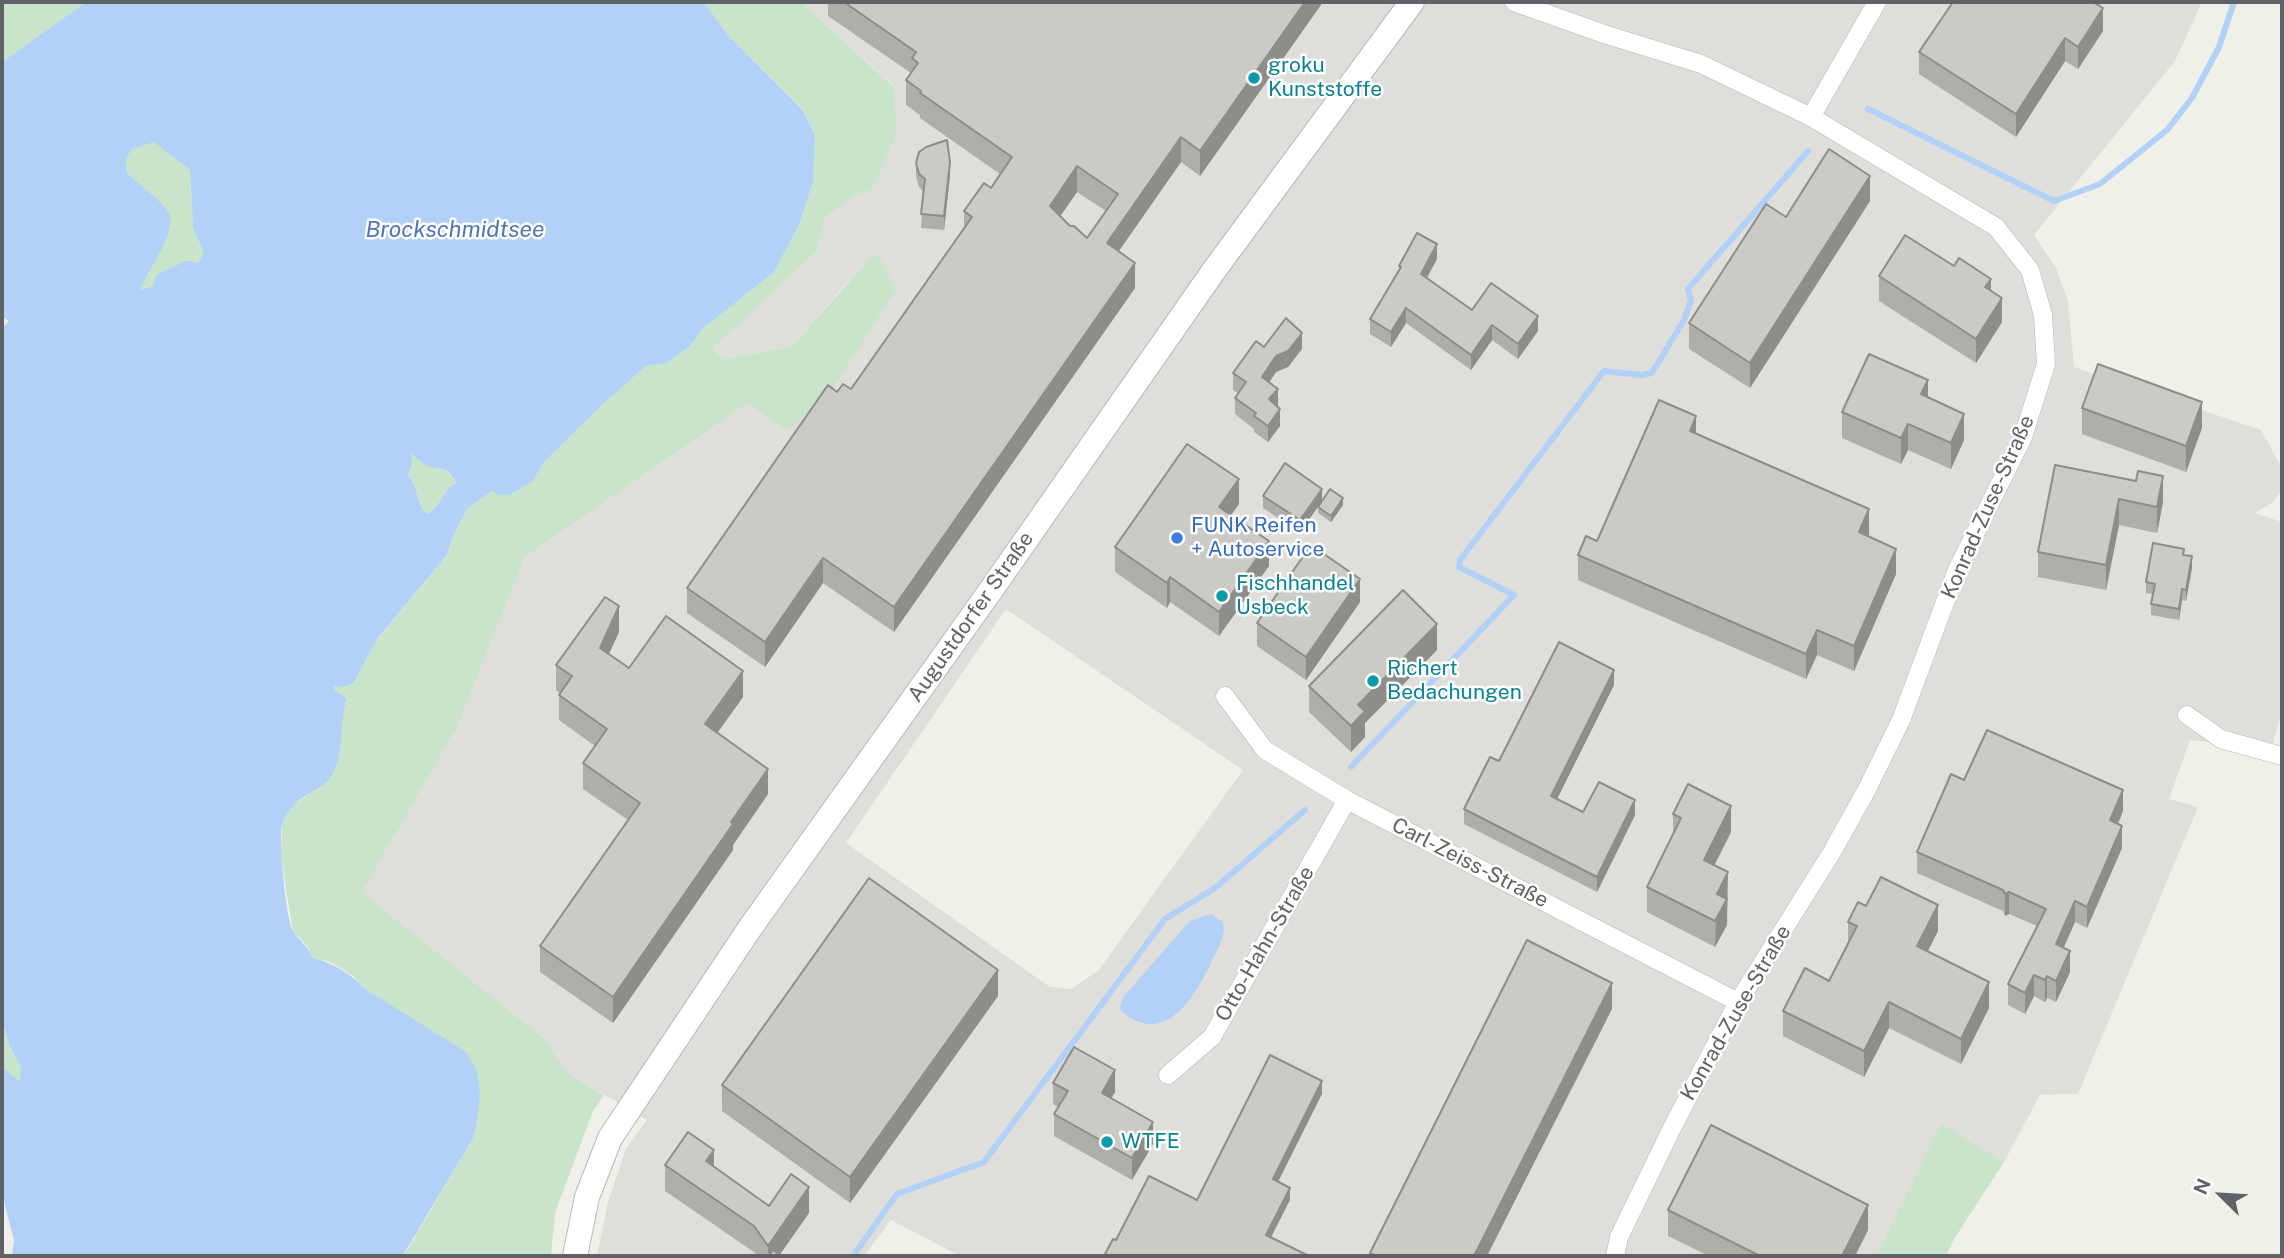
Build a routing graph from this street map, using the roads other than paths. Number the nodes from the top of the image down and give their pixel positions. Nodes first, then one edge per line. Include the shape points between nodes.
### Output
1 (1412, 2) edge
2 (1514, 2) edge
3 (1877, 2) edge
4 (1811, 117) junction
5 (1225, 696) dead end
6 (2187, 715) dead end
7 (2282, 756) edge
8 (1347, 800) junction
9 (1738, 1002) junction
10 (1168, 1075) dead end
11 (575, 1256) edge
12 (1615, 1256) edge

1 - 11 main road, Augustdorfer Straße via 1215,269 750,928 610,1138 587,1197
2 - 4 street, Konrad-Zuse-Straße via 1701,64
3 - 4 street
4 - 9 street, Konrad-Zuse-Straße via 1996,227 2030,270 2043,315 2046,364 2023,437 1957,570 1901,720 1832,852
5 - 8 street, Carl-Zeiss-Straße via 1265,750
6 - 7 street via 2221,739
8 - 9 street, Carl-Zeiss-Straße
8 - 10 street, Otto-Hahn-Straße via 1212,1037
9 - 12 street, Konrad-Zuse-Straße via 1619,1237

